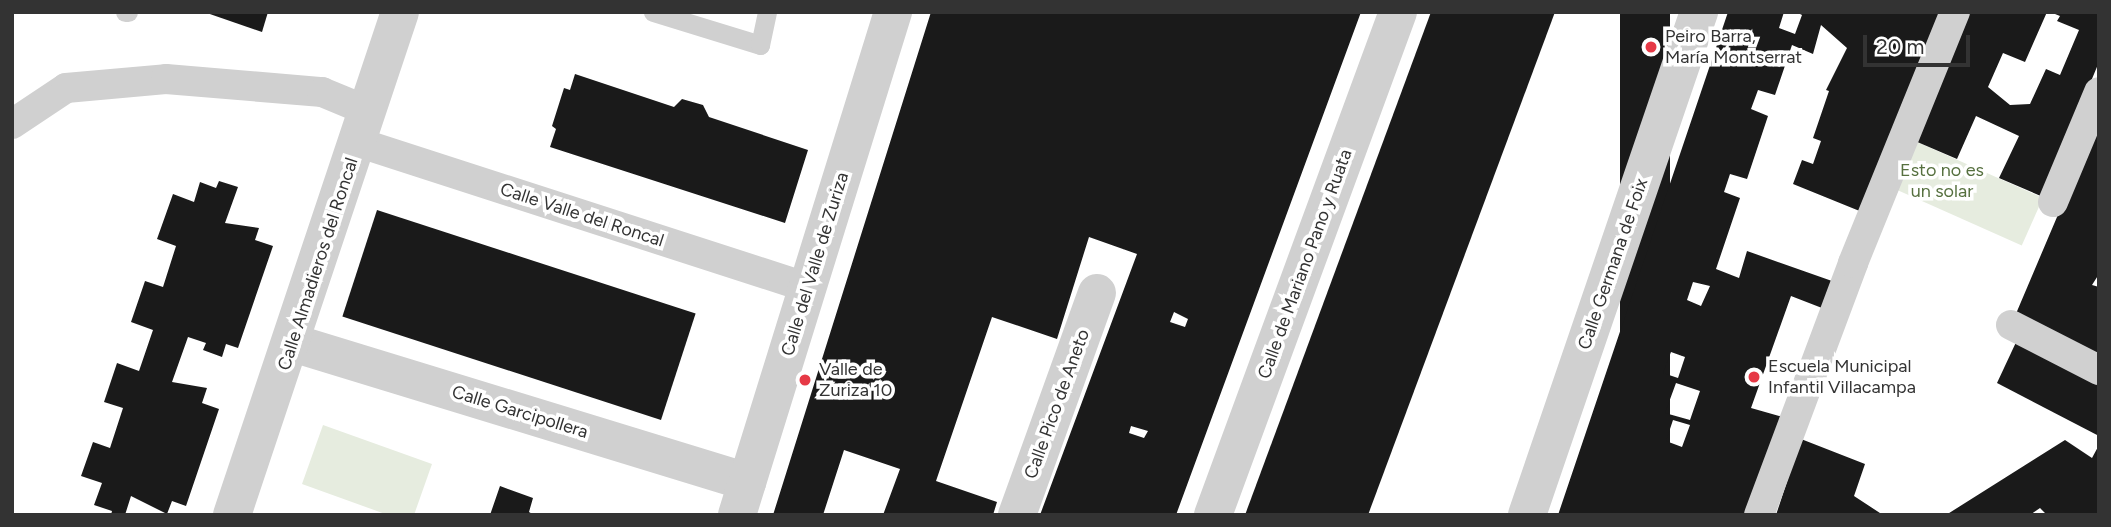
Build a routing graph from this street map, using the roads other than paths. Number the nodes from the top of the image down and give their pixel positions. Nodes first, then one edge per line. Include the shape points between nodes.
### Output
1 (400, 12) edge
2 (653, 12) edge
3 (767, 12) edge
4 (893, 12) edge
5 (1398, 12) edge
6 (1699, 12) edge
7 (1955, 12) edge
8 (2099, 92) edge
9 (12, 124) edge
10 (363, 127) junction
11 (2053, 202) dead end
12 (808, 288) junction
13 (1097, 293) dead end
14 (2011, 325) dead end
15 (293, 343) junction
16 (2099, 370) edge
17 (742, 498) edge
18 (232, 515) edge
19 (1017, 515) edge
20 (1213, 515) edge
21 (1527, 515) edge
22 (1759, 515) edge

1 - 10 street, Calle Almadieros del Roncal
2 - 3 lane via 760,45
4 - 12 street, Calle del Valle de Zuriza
5 - 20 street, Calle de Mariano Pano y Ruata
6 - 21 street, Calle Germana de Foix
7 - 22 street via 1853,263
8 - 11 street
9 - 10 street, Calle Valle del Roncal via 66,88 166,79 322,92
10 - 12 street, Calle Valle del Roncal
10 - 15 street, Calle Almadieros del Roncal
12 - 17 street, Calle del Valle de Zuriza
13 - 19 street, Calle Pico de Aneto
14 - 16 street
15 - 17 street, Calle Garcipollera
15 - 18 street, Calle Almadieros del Roncal

